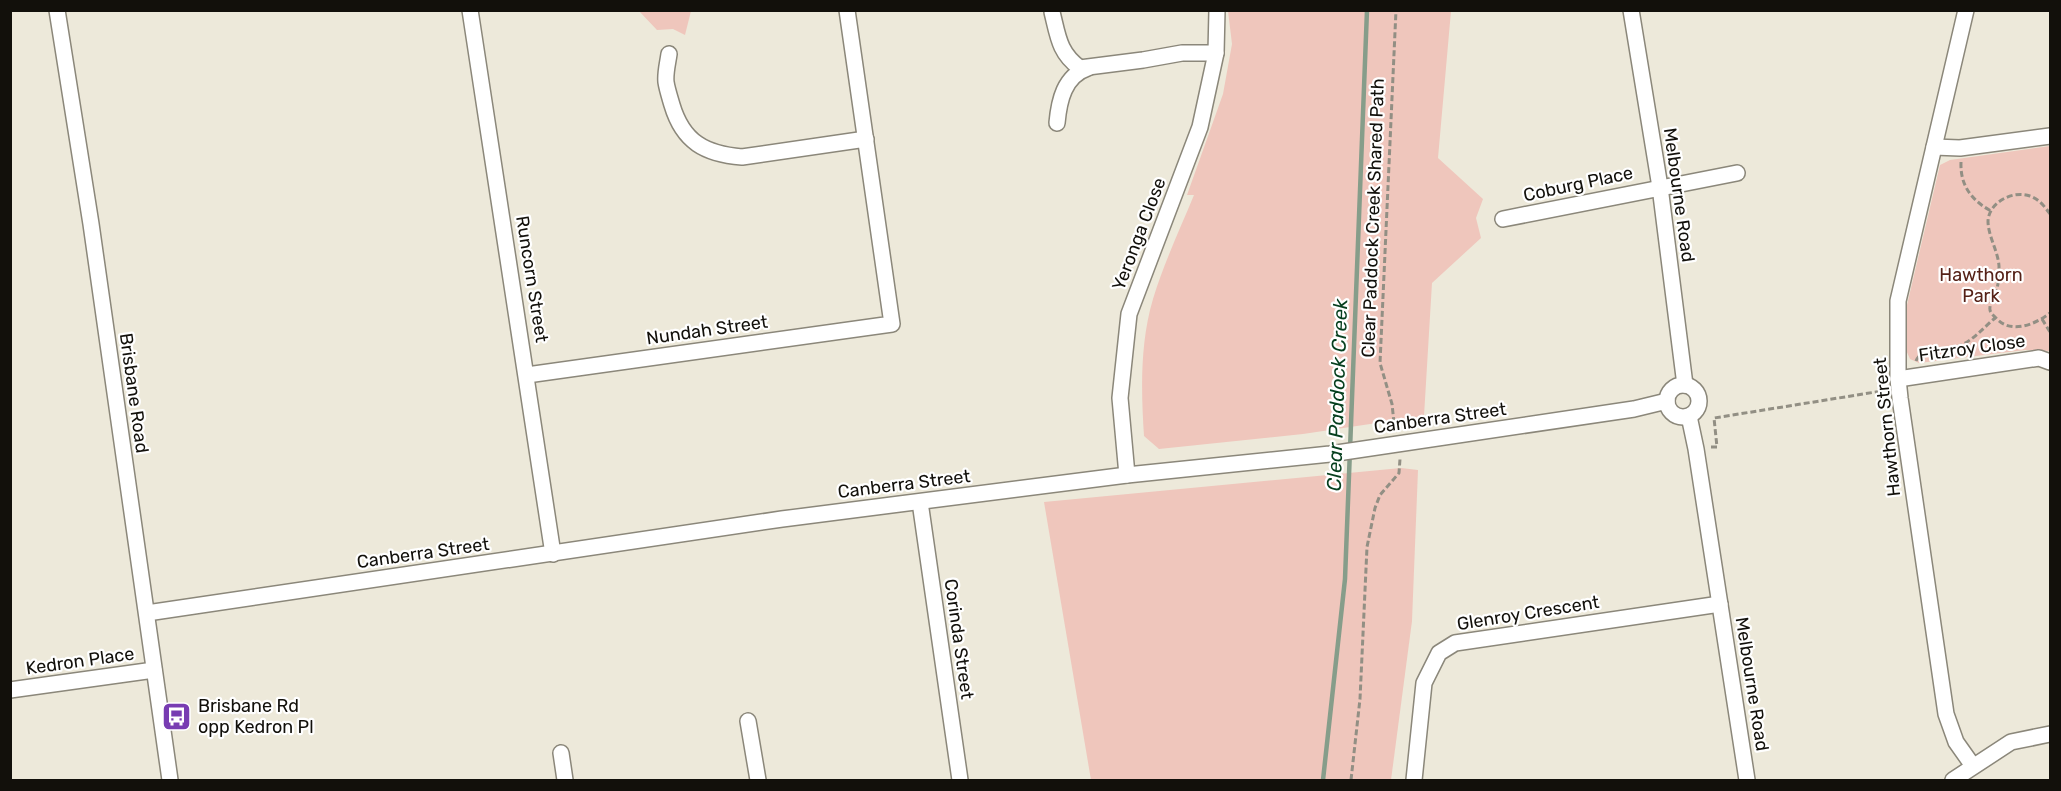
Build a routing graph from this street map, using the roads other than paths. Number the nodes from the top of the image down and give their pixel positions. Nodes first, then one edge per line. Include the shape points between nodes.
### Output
1 (57, 10) edge
2 (470, 10) edge
3 (847, 10) edge
4 (1217, 10) edge
5 (1631, 10) edge
6 (1966, 10) edge
7 (1052, 12) dead end
8 (1216, 53) junction
9 (669, 54) dead end
10 (1088, 68) junction
11 (1057, 123) dead end
12 (2050, 136) edge
13 (866, 139) junction
14 (1934, 147) junction
15 (1737, 173) dead end
16 (1660, 187) junction
17 (1503, 219) dead end
18 (2050, 362) edge
19 (527, 375) junction
20 (1898, 379) junction
21 (1685, 385) junction
22 (1668, 401) junction
23 (1689, 416) junction
24 (1127, 476) junction
25 (920, 502) junction
26 (553, 554) junction
27 (1720, 604) junction
28 (147, 613) junction
29 (154, 670) junction
30 (10, 690) edge
31 (748, 721) dead end
32 (2050, 734) edge
33 (561, 753) dead end
34 (1972, 766) junction
35 (170, 780) edge
36 (565, 780) edge
37 (758, 780) edge
38 (960, 780) edge
39 (1414, 780) edge
40 (1747, 780) edge
41 (1953, 780) edge

1 - 28 street, Brisbane Road
2 - 19 street, Runcorn Street
3 - 13 street
4 - 8 street, Yeronga Close
5 - 16 street, Melbourne Road
6 - 14 street, Hawthorn Street
7 - 10 street via 1060,47 1080,68
8 - 10 street via 1182,53
8 - 24 street, Yeronga Close via 1200,127 1130,314 1120,398
9 - 13 street via 666,81 677,122 692,140 710,151 742,157
10 - 11 street via 1071,79 1059,100
12 - 14 street via 1960,148
13 - 19 street, Nundah Street via 892,324
14 - 20 street, Hawthorn Street via 1898,301
15 - 16 street, Coburg Place
16 - 17 street, Coburg Place
16 - 21 street, Melbourne Road
18 - 20 street, Fitzroy Close via 2039,358
19 - 26 street, Runcorn Street
20 - 34 street, Hawthorn Street via 1946,714 1956,742
21 - 22 street via 1673,389
21 - 23 street via 1698,397 1697,408
22 - 23 street via 1677,416
22 - 24 street, Canberra Street via 1330,454
23 - 27 street, Melbourne Road
24 - 25 street, Canberra Street
25 - 26 street, Canberra Street
25 - 38 street, Corinda Street
26 - 28 street, Canberra Street
27 - 39 street, Glenroy Crescent via 1455,643 1439,653 1424,683
27 - 40 street, Melbourne Road
28 - 29 street, Brisbane Road
29 - 30 street, Kedron Place
29 - 35 street, Brisbane Road
31 - 37 street
32 - 34 street via 2011,742
33 - 36 street
34 - 41 street

